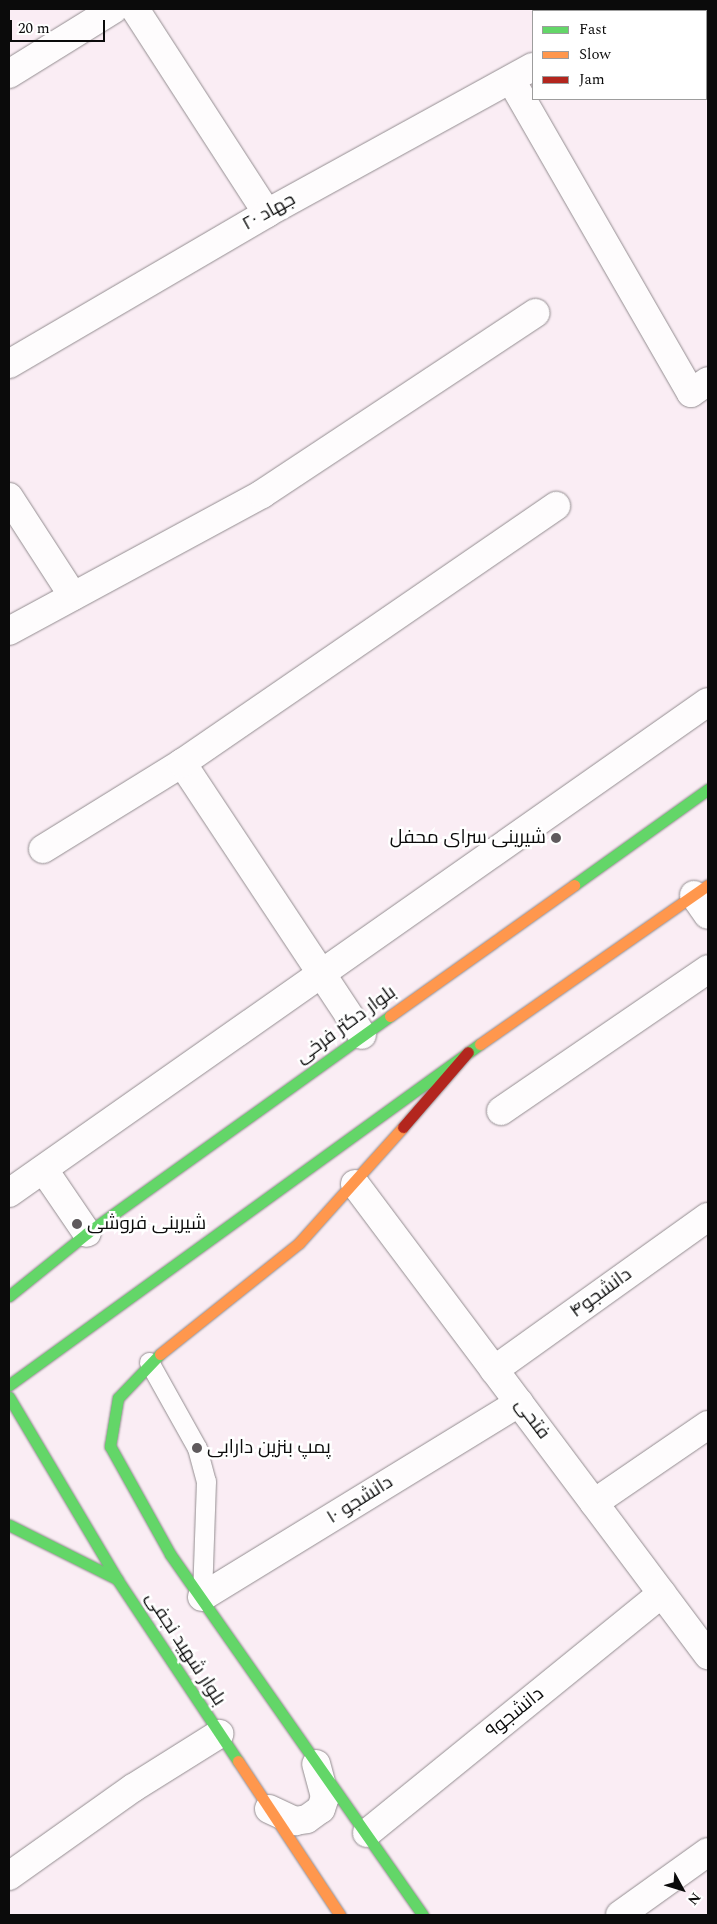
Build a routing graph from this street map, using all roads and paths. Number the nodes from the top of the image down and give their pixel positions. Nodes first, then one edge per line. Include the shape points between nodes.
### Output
1 (114, 9) edge
2 (135, 9) edge
3 (522, 73) edge
4 (9, 74) edge
5 (532, 92) edge
6 (536, 100) edge
7 (267, 213) junction
8 (535, 313) dead end
9 (9, 364) edge
10 (708, 381) edge
11 (9, 496) edge
12 (556, 506) dead end
13 (73, 596) junction
14 (9, 631) edge
15 (708, 702) edge
16 (182, 763) junction
17 (708, 789) edge
18 (43, 849) dead end
19 (704, 898) edge
20 (708, 969) edge
21 (320, 973) junction
22 (362, 1035) junction
23 (468, 1052) junction
24 (501, 1112) dead end
25 (44, 1170) junction
26 (355, 1184) junction
27 (9, 1193) edge
28 (708, 1217) edge
29 (87, 1233) junction
30 (9, 1296) edge
31 (149, 1362) junction
32 (494, 1370) junction
33 (9, 1385) edge
34 (9, 1397) edge
35 (519, 1402) junction
36 (708, 1425) edge
37 (594, 1503) junction
38 (9, 1525) edge
39 (117, 1579) junction
40 (662, 1593) junction
41 (202, 1597) junction
42 (708, 1655) edge
43 (219, 1734) junction
44 (315, 1761) junction
45 (269, 1809) junction
46 (367, 1833) junction
47 (708, 1852) edge
48 (9, 1876) edge
49 (340, 1915) edge
50 (423, 1915) edge
51 (620, 1915) edge

1 - 4 street
2 - 7 street
3 - 5 street
3 - 7 street, جهاد ۲۰
6 - 10 street via 692,392
7 - 9 street, جهاد ۲۰
8 - 13 street via 262,494
11 - 13 street
12 - 16 street
13 - 14 street
15 - 21 street
16 - 18 street
16 - 21 street
17 - 22 street, بلوار دکتر فرخی
19 - 23 street
20 - 24 street
21 - 22 street
21 - 25 street
22 - 29 street, بلوار دکتر فرخی
23 - 26 street
23 - 33 street
25 - 27 street
25 - 29 street
26 - 31 street via 299,1243
26 - 32 street, فتحی
28 - 32 street, دانشجو۴
29 - 30 street, بلوار دکتر فرخی
31 - 41 lane via 197,1448 206,1481
31 - 41 street via 118,1398 110,1446 170,1554
32 - 35 street, فتحی
34 - 39 street, بلوار شهید نجفی
35 - 37 street, فتحی
35 - 41 street, دانشجو ۱۰
36 - 37 street
37 - 40 street, فتحی
38 - 39 street
39 - 43 street, بلوار شهید نجفی
40 - 42 street, فتحی
40 - 46 street, دانشجو۹
41 - 44 street
43 - 45 street, بلوار شهید نجفی
43 - 48 street via 133,1788
44 - 45 street via 325,1797 322,1809 307,1819 294,1821
44 - 46 street
45 - 49 street, بلوار شهید نجفی
46 - 50 street
47 - 51 street

